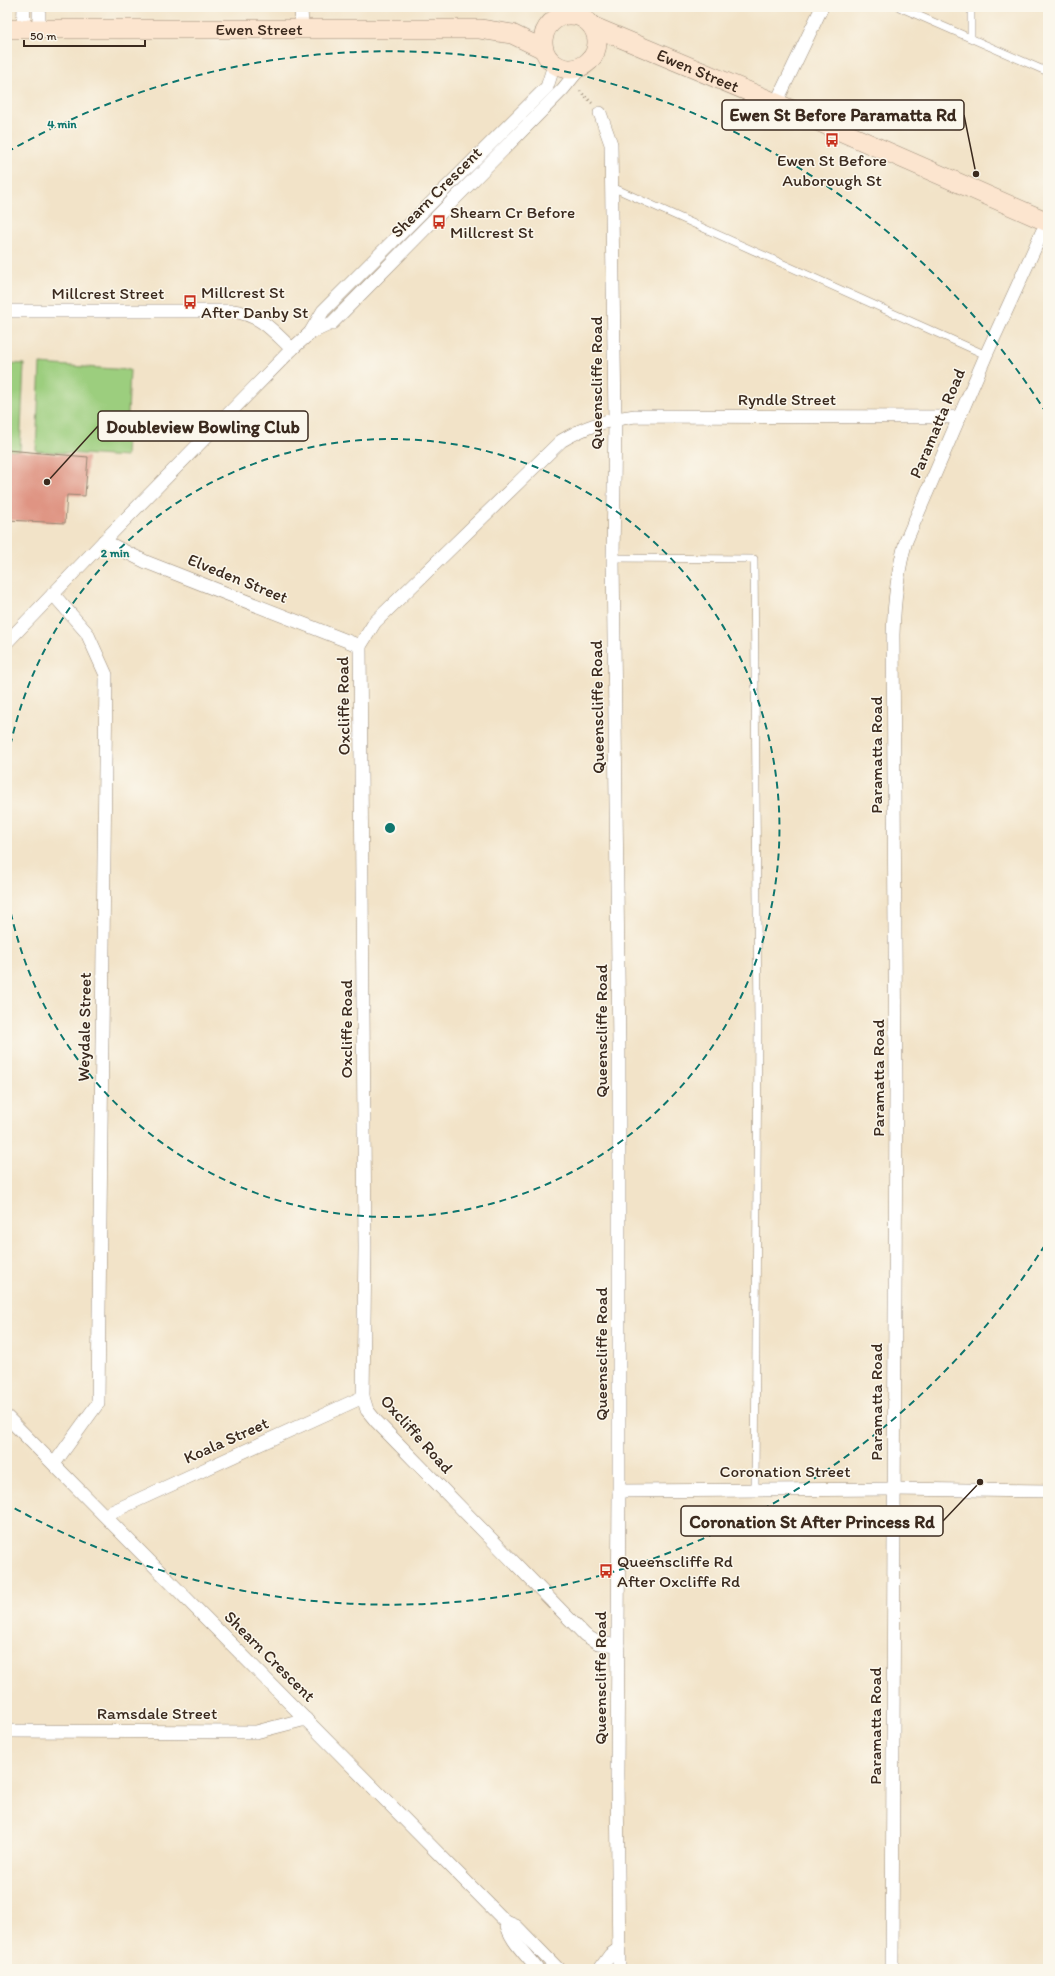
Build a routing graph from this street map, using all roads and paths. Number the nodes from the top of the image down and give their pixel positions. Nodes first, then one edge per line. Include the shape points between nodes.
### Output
1 (24, 7) edge
2 (39, 7) edge
3 (301, 7) edge
4 (822, 7) edge
5 (898, 7) edge
6 (971, 7) edge
7 (554, 17) edge
8 (585, 17) edge
9 (23, 29) edge
10 (302, 29) junction
11 (512, 34) junction
12 (971, 37) junction
13 (634, 42) junction
14 (543, 49) junction
15 (596, 52) junction
16 (554, 65) junction
17 (580, 68) junction
18 (1048, 72) edge
19 (776, 103) junction
20 (600, 113) dead end
21 (612, 187) junction
22 (1048, 221) edge
23 (7, 311) edge
24 (310, 334) junction
25 (292, 349) junction
26 (986, 355) junction
27 (959, 417) junction
28 (615, 419) junction
29 (104, 540) junction
30 (613, 558) junction
31 (53, 594) junction
32 (7, 642) edge
33 (360, 646) junction
34 (363, 1397) junction
35 (7, 1417) edge
36 (54, 1464) junction
37 (755, 1489) junction
38 (894, 1489) junction
39 (619, 1491) junction
40 (1048, 1491) edge
41 (104, 1515) junction
42 (618, 1645) junction
43 (306, 1719) junction
44 (7, 1731) edge
45 (506, 1922) junction
46 (617, 1950) junction
47 (536, 1969) edge
48 (558, 1969) edge
49 (600, 1969) edge
50 (618, 1969) edge
51 (892, 1969) edge

1 - 9 street
2 - 9 street
3 - 10 street
4 - 19 street
5 - 12 lane
6 - 12 lane
7 - 8 main road, Ewen Street
7 - 11 main road, Ewen Street
7 - 14 main road via 542,39
8 - 13 main road, Ewen Street
8 - 15 main road via 596,34
9 - 10 main road, Ewen Street
10 - 11 main road, Ewen Street via 480,29
11 - 14 main road, Ewen Street
12 - 18 lane
13 - 15 main road
13 - 19 main road, Ewen Street
14 - 16 main road, Ewen Street
15 - 17 main road via 591,60
16 - 17 main road
16 - 24 street, Shearn Crescent via 547,87 323,311
17 - 24 street, Shearn Crescent via 563,89 332,323
19 - 22 main road, Ewen Street
20 - 21 street, Queenscliffe Road via 611,144
21 - 26 lane
21 - 28 street, Queenscliffe Road
22 - 26 street, Paramatta Road
23 - 25 street, Millcrest Street via 233,311 247,313 260,319
24 - 25 street, Shearn Crescent
25 - 29 street, Shearn Crescent
26 - 27 street, Paramatta Road
27 - 28 street, Ryndle Street via 635,416
27 - 38 street, Paramatta Road via 906,540 894,601
28 - 30 street, Queenscliffe Road
28 - 33 street, Oxcliffe Road via 580,429 561,441 375,622
29 - 31 street, Shearn Crescent
29 - 33 street, Elveden Street via 146,562
30 - 37 lane via 754,559 758,1016
30 - 39 street, Queenscliffe Road via 619,1048
31 - 32 street, Shearn Crescent
31 - 36 street, Weydale Street via 87,633 106,675 98,1403
33 - 34 street, Oxcliffe Road via 365,1248
34 - 41 street, Koala Street
34 - 42 street, Oxcliffe Road via 367,1410 376,1421 585,1635 598,1643
35 - 36 street, Shearn Crescent
36 - 41 street, Shearn Crescent
37 - 38 street, Coronation Street
37 - 39 street, Coronation Street
38 - 40 street, Coronation Street
38 - 51 street, Paramatta Road
39 - 42 street, Queenscliffe Road
41 - 43 street, Shearn Crescent
42 - 46 street, Queenscliffe Road
43 - 44 street, Ramsdale Street via 256,1732
43 - 45 street, Shearn Crescent
45 - 47 street, Shearn Crescent via 516,1943
45 - 48 street, Shearn Crescent via 516,1926
46 - 49 street
46 - 50 street, Queenscliffe Road via 620,1961

